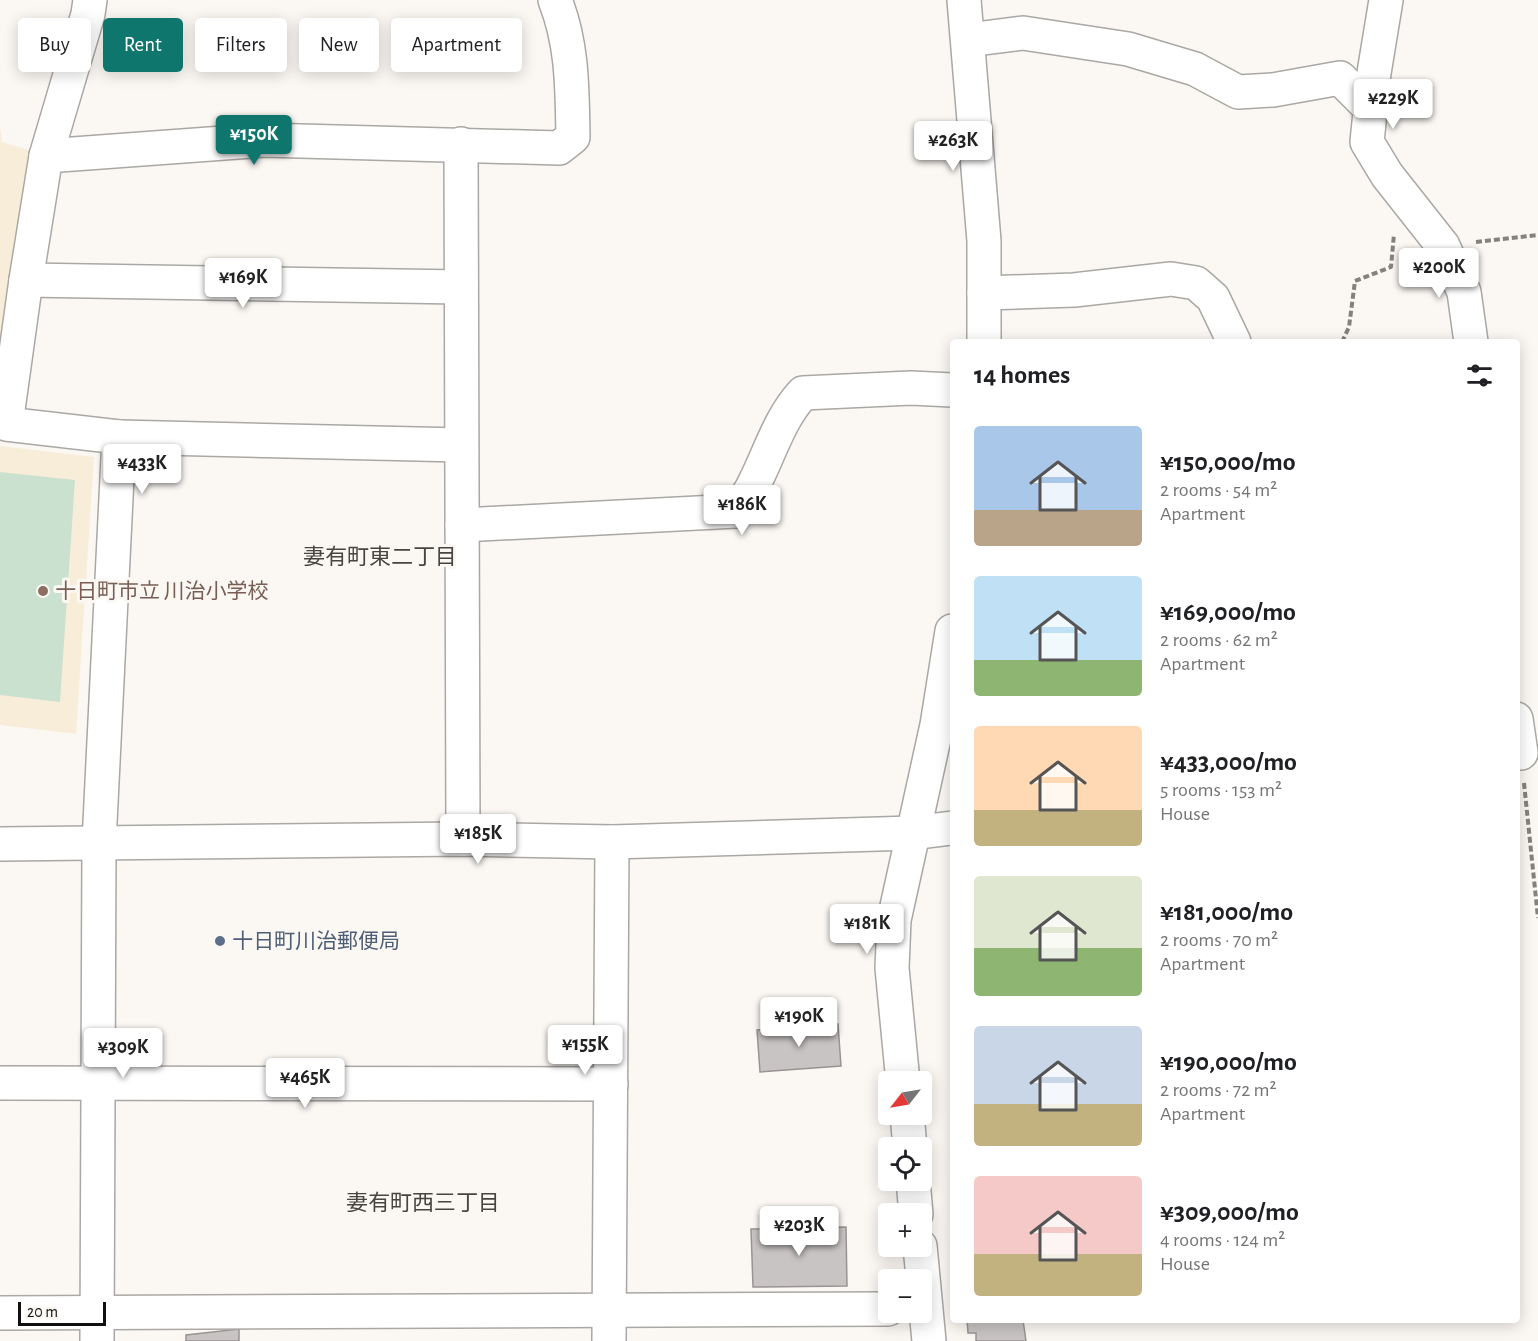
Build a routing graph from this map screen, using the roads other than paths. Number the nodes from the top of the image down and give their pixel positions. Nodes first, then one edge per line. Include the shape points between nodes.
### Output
1 (90, 0) edge
2 (555, 0) edge
3 (964, 0) edge
4 (1386, 0) edge
5 (968, 40) junction
6 (1370, 108) junction
7 (461, 144) junction
8 (46, 156) junction
9 (26, 280) junction
10 (461, 287) junction
11 (984, 292) junction
12 (984, 339) edge
13 (1233, 339) edge
14 (1471, 339) edge
15 (950, 390) edge
16 (119, 436) junction
17 (461, 445) junction
18 (462, 525) junction
19 (950, 644) edge
20 (1520, 734) edge
21 (1525, 752) edge
22 (950, 828) edge
23 (912, 833) junction
24 (463, 839) junction
25 (612, 842) junction
26 (99, 843) junction
27 (0, 844) edge
28 (902, 1071) edge
29 (0, 1083) edge
30 (97, 1083) junction
31 (611, 1084) junction
32 (878, 1310) edge
33 (0, 1313) edge
34 (926, 1323) edge
35 (609, 1326) edge
36 (97, 1327) edge
37 (330, 1327) edge
38 (930, 1341) edge

1 - 8 street
2 - 7 street via 571,60 573,137 559,148
3 - 5 street
4 - 6 street
5 - 6 street via 1023,33 1128,49 1195,69 1238,92 1340,78
5 - 11 street via 984,241
6 - 14 street via 1367,142 1387,175 1443,246 1464,292
7 - 8 street via 264,140
7 - 10 street
8 - 9 street
9 - 10 street
9 - 16 street via 6,424
10 - 17 street
11 - 12 street
11 - 13 street via 1074,290 1171,279 1196,283 1213,298
15 - 18 street via 803,393 772,440 754,486 736,511
16 - 17 street
16 - 26 street
17 - 18 street
18 - 24 street
19 - 23 street via 937,725
20 - 21 street
22 - 23 street
23 - 25 street
23 - 28 street via 893,932 892,968
24 - 25 street
24 - 26 street
25 - 31 street
26 - 27 street
26 - 30 street
29 - 30 street
30 - 31 street
30 - 36 street
31 - 35 street
32 - 35 street
33 - 36 street
34 - 38 street
35 - 37 street
36 - 37 street

